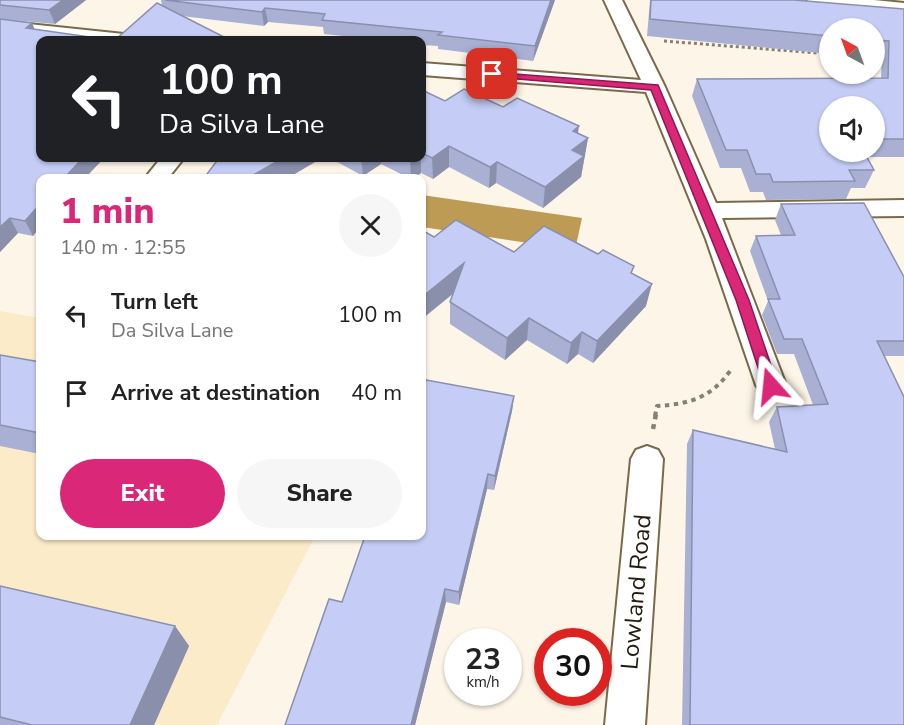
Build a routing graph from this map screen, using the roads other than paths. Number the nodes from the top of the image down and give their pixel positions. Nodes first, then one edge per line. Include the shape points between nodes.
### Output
1 (613, 0) edge
2 (816, 0) edge
3 (904, 8) edge
4 (0, 26) edge
5 (89, 36) edge
6 (426, 69) edge
7 (655, 87) junction
8 (170, 162) edge
9 (159, 174) edge
10 (904, 208) edge
11 (706, 211) junction
12 (771, 386) dead end
13 (647, 459) road end
14 (624, 725) edge

1 - 7 street
2 - 3 street
4 - 5 street
6 - 7 street
7 - 11 street
8 - 9 street
10 - 11 street
11 - 12 street via 743,300
13 - 14 street, Lowland Road

